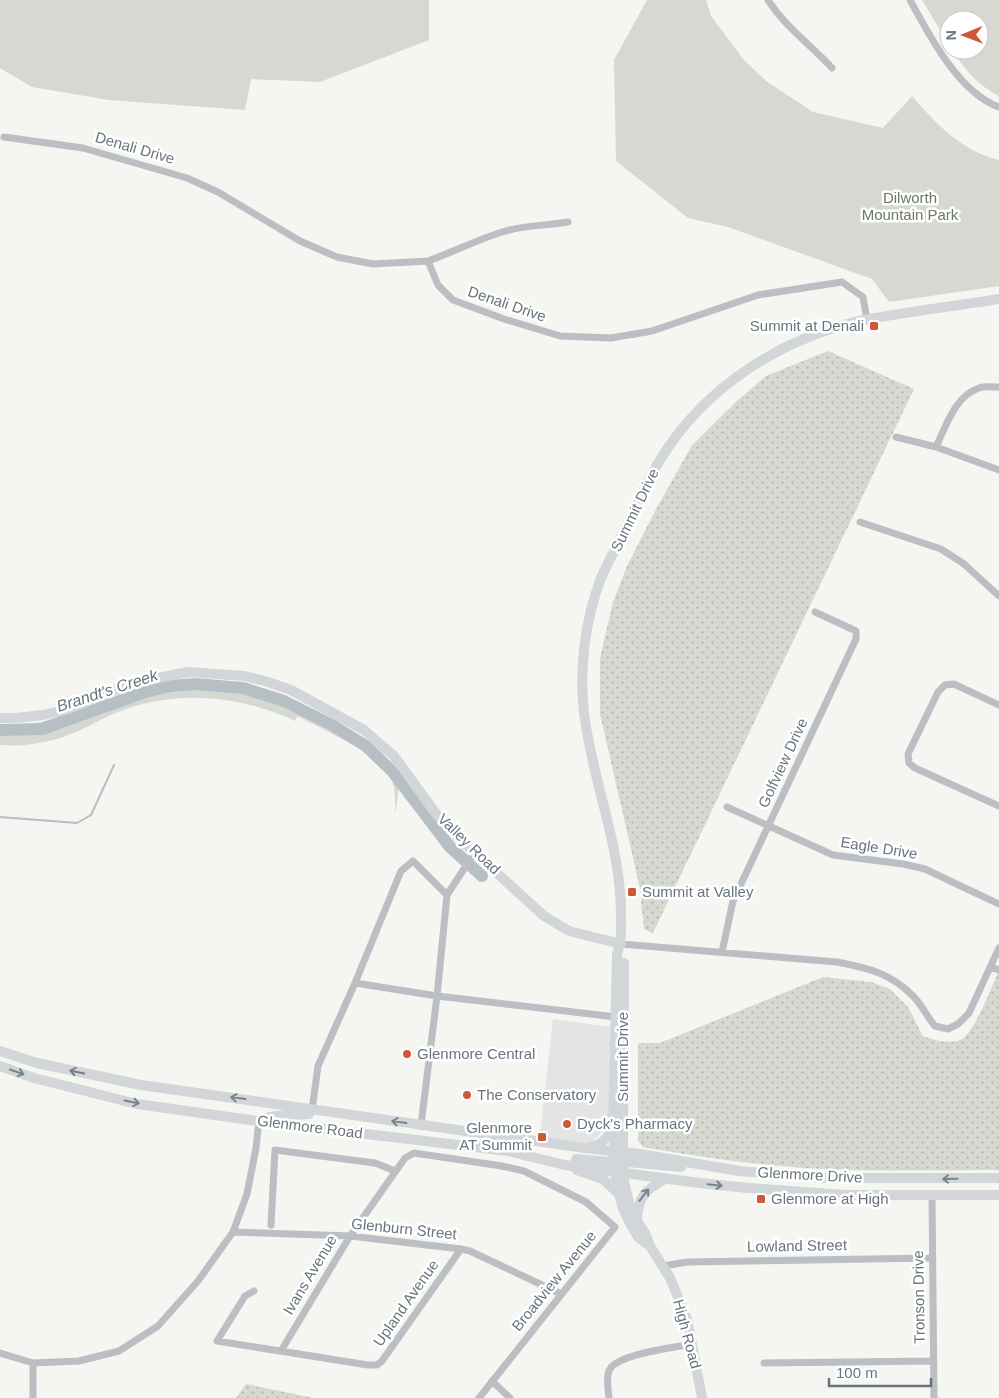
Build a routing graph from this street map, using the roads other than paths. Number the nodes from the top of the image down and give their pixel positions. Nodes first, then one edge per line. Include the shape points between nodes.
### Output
1 (768, 0) edge
2 (910, 0) edge
3 (832, 68) dead end
4 (999, 107) edge
5 (4, 137) dead end
6 (568, 222) dead end
7 (428, 261) junction
8 (999, 299) edge
9 (867, 320) junction
10 (999, 387) edge
11 (896, 437) dead end
12 (936, 448) junction
13 (999, 470) edge
14 (860, 522) dead end
15 (999, 596) edge
16 (815, 612) dead end
17 (999, 705) edge
18 (0, 718) edge
19 (999, 806) edge
20 (728, 807) dead end
21 (769, 825) junction
22 (475, 852) junction
23 (447, 895) junction
24 (999, 904) edge
25 (621, 944) junction
26 (999, 948) edge
27 (722, 952) junction
28 (990, 967) junction
29 (999, 970) edge
30 (355, 983) junction
31 (437, 996) junction
32 (616, 1016) junction
33 (0, 1051) edge
34 (0, 1066) edge
35 (312, 1110) junction
36 (337, 1114) junction
37 (259, 1120) junction
38 (618, 1124) junction
39 (421, 1125) junction
40 (585, 1148) junction
41 (508, 1151) junction
42 (640, 1154) junction
43 (619, 1162) junction
44 (565, 1165) junction
45 (397, 1168) junction
46 (739, 1171) junction
47 (666, 1178) junction
48 (999, 1178) edge
49 (618, 1194) junction
50 (999, 1195) edge
51 (932, 1196) junction
52 (637, 1221) junction
53 (271, 1225) dead end
54 (233, 1232) junction
55 (350, 1236) junction
56 (650, 1246) junction
57 (461, 1249) junction
58 (933, 1258) junction
59 (663, 1266) junction
60 (254, 1291) dead end
61 (561, 1294) junction
62 (693, 1344) junction
63 (281, 1351) junction
64 (0, 1353) edge
65 (934, 1361) junction
66 (33, 1363) junction
67 (764, 1363) dead end
68 (492, 1381) junction
69 (33, 1398) edge
70 (478, 1398) edge
71 (510, 1398) edge
72 (609, 1398) edge
73 (702, 1398) edge
74 (934, 1398) edge

1 - 3 street via 776,13
2 - 4 street via 940,54 959,77 976,93
5 - 7 street, Denali Drive via 83,148 187,178 337,258 373,264
6 - 7 street via 502,232
7 - 9 street, Denali Drive via 438,285 453,300 504,320 560,336 611,338 652,331 758,295 842,282 863,296
8 - 9 main road, Summit Drive
9 - 25 main road, Summit Drive via 820,333 768,355 724,386 691,417 659,460 601,579 588,623 583,669 584,710 590,751 613,842 621,894
10 - 12 street via 980,387 966,396 949,417
11 - 12 street
12 - 13 street
14 - 15 street via 941,549 964,564
16 - 21 street, Golfview Drive via 856,631 856,639
17 - 19 street via 954,684 945,685 938,692 908,754 909,763 915,768
18 - 22 main road, Valley Road via 43,715 68,709 136,682 189,672 265,681 292,690 364,730 394,756 434,811
20 - 21 street, Eagle Drive
21 - 24 street, Eagle Drive via 833,855 925,869
21 - 27 street, Golfview Drive via 733,901
22 - 23 street
22 - 25 main road, Valley Road via 544,916 569,931
23 - 30 street via 413,860 401,871
23 - 31 street
25 - 27 street, Valley Road
25 - 32 main road, Summit Drive via 617,954
25 - 38 main road, Summit Drive via 624,954
26 - 28 street
27 - 28 street, Valley Road via 837,962 868,968 891,978 915,998 935,1026 948,1029 969,1012
28 - 29 street
30 - 31 street
30 - 35 street via 318,1066
31 - 32 street
31 - 39 street
32 - 38 main road, Summit Drive
35 -> 33 main road, Glenmore Road via 141,1085 37,1063
34 -> 37 main road, Glenmore Road via 137,1104
35 - 36 main road, Glenmore Road
36 - 37 main road via 276,1116
39 -> 36 main road, Glenmore Road
37 - 41 main road, Glenmore Road
37 - 54 street via 247,1194
38 - 40 main road via 606,1139
38 - 42 main road
38 - 43 main road, Summit Drive
39 - 40 main road, Glenmore Road
40 - 43 main road, Glenmore Road
41 - 43 main road
41 - 44 main road, Glenmore Road
42 - 43 main road, Glenmore Drive
42 - 46 main road, Glenmore Drive
43 - 44 main road, Glenmore Road
43 - 46 main road
43 - 47 main road, Glenmore Drive
43 - 49 main road, High Road
43 - 52 main road, High Road
44 - 49 main road via 602,1179
45 - 53 street via 275,1150
45 - 55 street, Ivans Avenue
45 - 61 street, Broadview Avenue via 414,1152 502,1166 524,1171 586,1202 615,1227
48 -> 46 main road, Glenmore Drive via 825,1178
47 -> 51 main road, Glenmore Drive via 827,1194
52 -> 47 main road via 637,1209 643,1194
49 - 56 main road, High Road via 638,1237
50 - 51 main road, Glenmore Drive
51 - 58 street, Tronson Drive
52 - 56 main road, High Road
54 - 55 street, Glenburn Street
54 - 66 street via 198,1281 158,1326 119,1351 79,1361
55 - 57 street, Glenburn Street
55 - 63 street, Ivans Avenue
56 - 59 main road, High Road
57 - 61 street, Glenburn Street
57 - 63 street, Upland Avenue via 377,1365
58 - 59 street, Lowland Street via 687,1262
58 - 65 street, Tronson Drive
59 - 62 main road, High Road via 680,1300
60 - 63 street via 245,1296 217,1341
61 - 68 street, Broadview Avenue
62 - 72 street via 616,1361 609,1370
62 - 73 main road, High Road
64 - 66 street
65 - 67 street
65 - 74 street, Tronson Drive
66 - 69 street
68 - 70 street, Broadview Avenue
68 - 71 street

